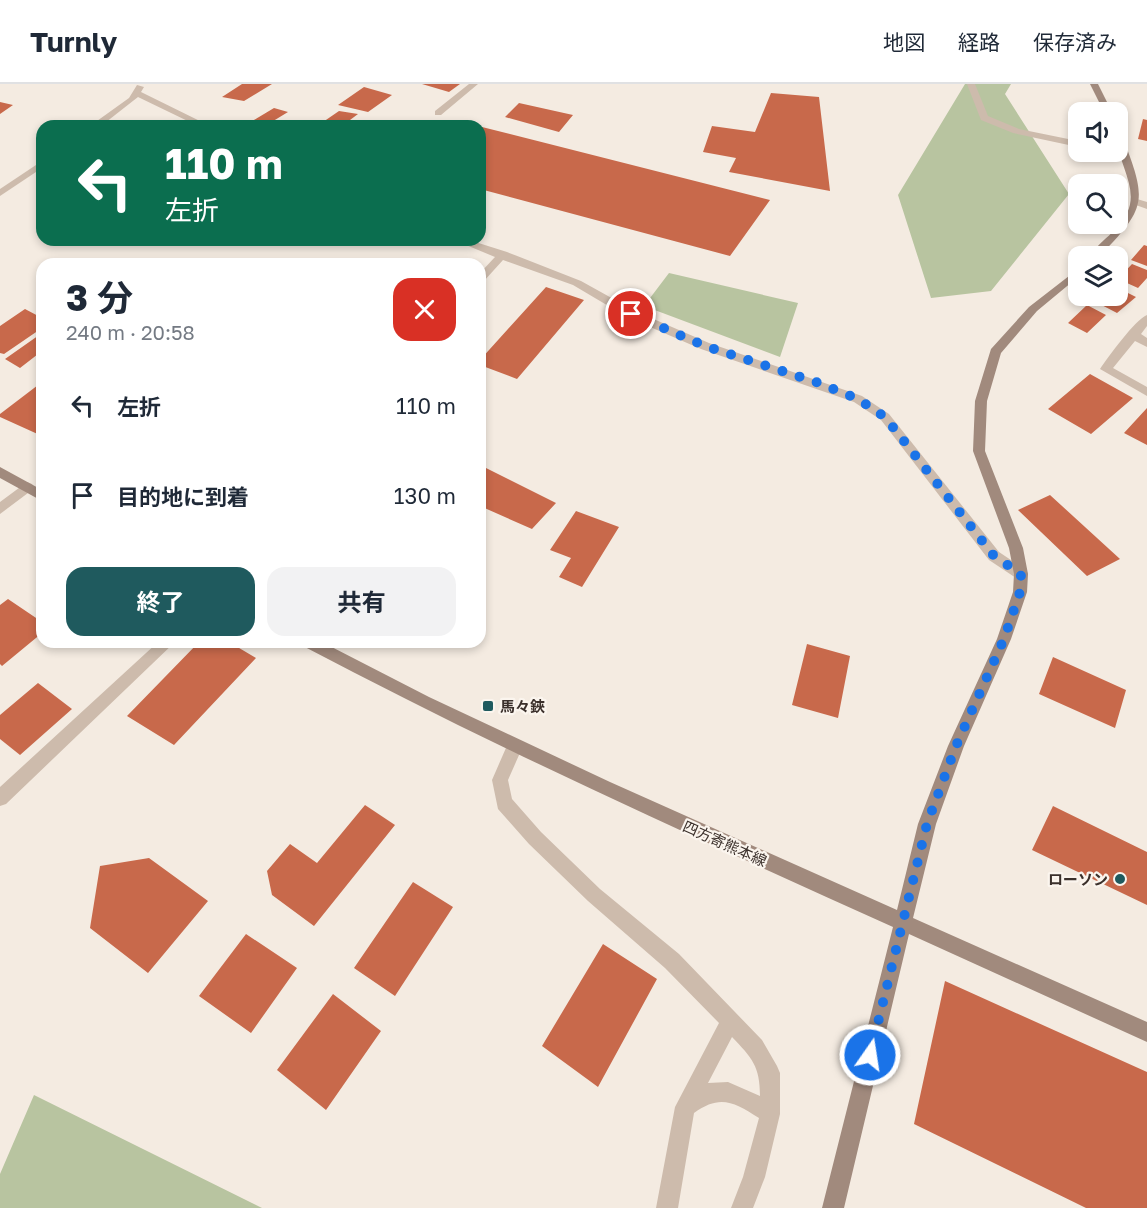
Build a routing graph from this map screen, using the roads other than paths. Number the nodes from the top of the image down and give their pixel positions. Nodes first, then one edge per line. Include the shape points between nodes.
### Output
1 (141, 84) edge
2 (474, 84) edge
3 (971, 84) edge
4 (1094, 84) edge
5 (136, 93) junction
6 (1103, 102) edge
7 (438, 114) dead end
8 (104, 120) edge
9 (192, 120) edge
10 (1068, 142) edge
11 (1125, 162) edge
12 (36, 168) edge
13 (0, 193) edge
14 (1142, 204) edge
15 (478, 246) edge
16 (1106, 246) edge
17 (503, 254) junction
18 (486, 272) edge
19 (1068, 280) edge
20 (1147, 320) edge
21 (1133, 335) junction
22 (1147, 343) edge
23 (1147, 392) edge
24 (0, 472) edge
25 (27, 488) junction
26 (36, 493) edge
27 (0, 509) edge
28 (1021, 574) junction
29 (162, 648) edge
30 (320, 648) edge
31 (515, 746) junction
32 (0, 798) edge
33 (901, 923) junction
34 (731, 1022) junction
35 (1147, 1032) edge
36 (685, 1107) junction
37 (770, 1114) junction
38 (667, 1208) edge
39 (741, 1208) edge
40 (833, 1208) edge

1 - 5 street
2 - 7 street
3 - 10 street via 984,118 1016,131
4 - 6 street
5 - 8 street
5 - 9 street
11 - 14 street
12 - 13 street
14 - 16 street
15 - 17 street
17 - 18 street
17 - 28 street via 577,283 631,314 705,346 858,399 885,417 994,556
19 - 28 street via 1033,309 995,352 981,401 979,451 1016,548
20 - 21 street
21 - 22 street
21 - 23 street via 1107,369
24 - 25 street
25 - 26 street
25 - 27 street
28 - 33 street via 1020,592 1004,639 956,746 927,824
29 - 32 street
30 - 31 street, 四方寄熊本線
31 - 33 street, 四方寄熊本線
31 - 34 street via 500,780 504,803 594,895 672,960
33 - 35 street, 四方寄熊本線
33 - 40 street
34 - 36 street
34 - 37 street via 755,1047 770,1073
36 - 37 street via 702,1093 715,1089 742,1095
36 - 38 street
37 - 39 street via 754,1177

